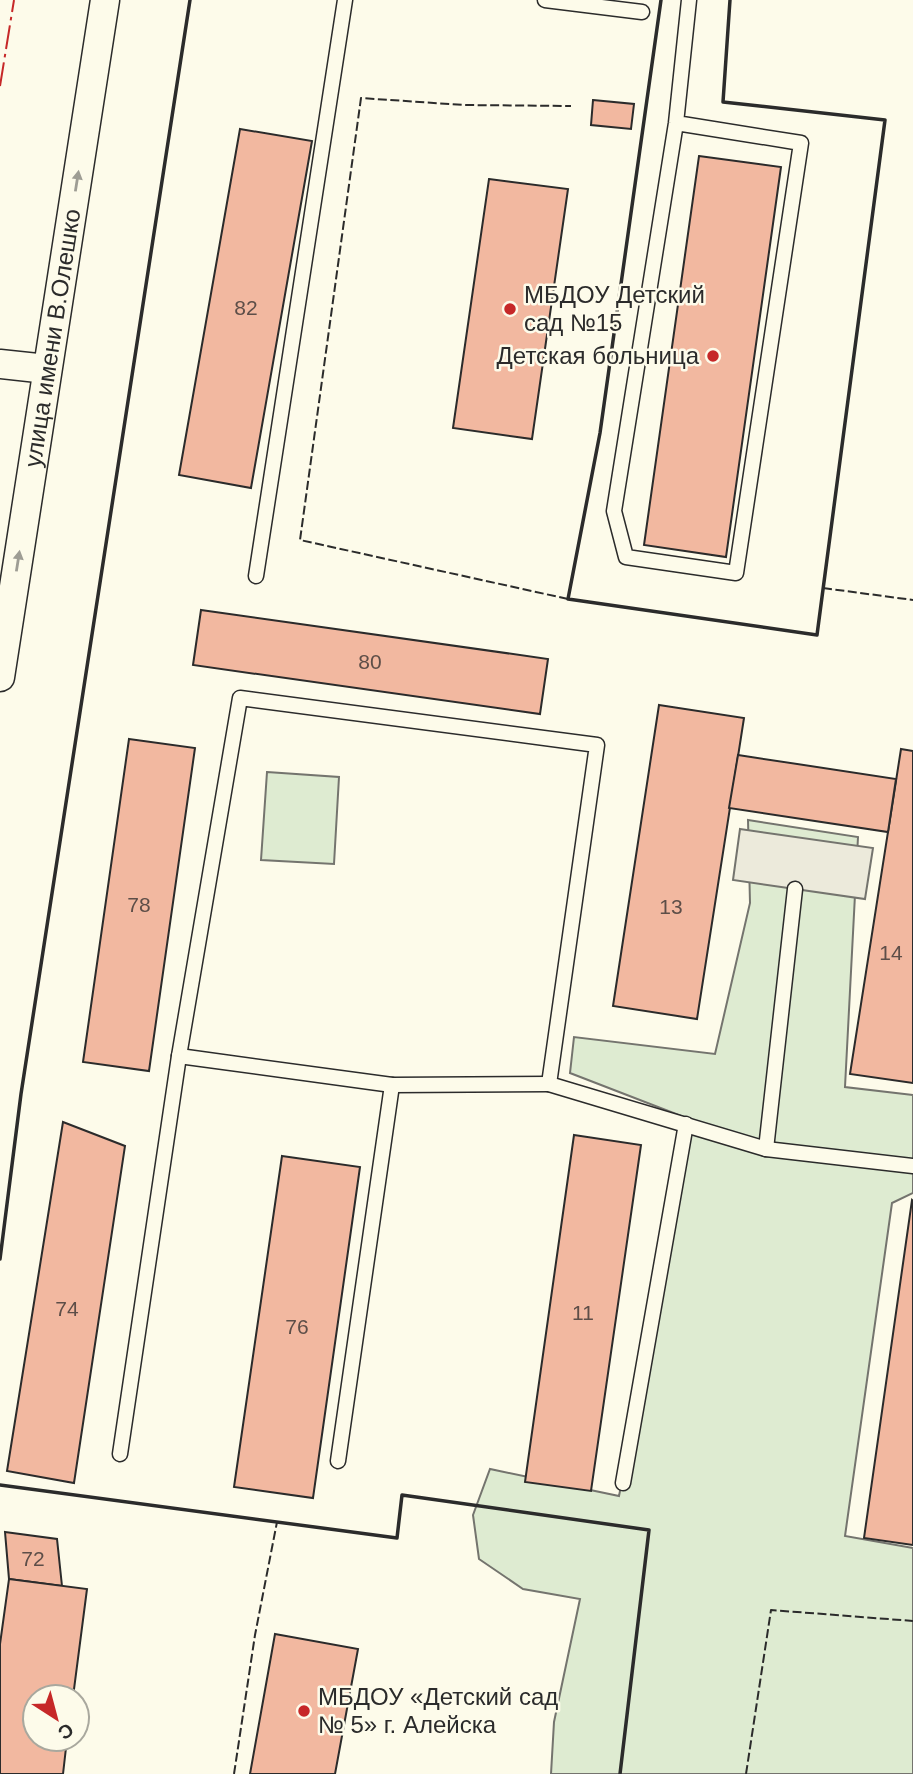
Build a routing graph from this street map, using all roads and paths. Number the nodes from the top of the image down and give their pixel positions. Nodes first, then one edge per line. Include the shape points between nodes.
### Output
1 (105, 0) edge
2 (345, 0) edge
3 (545, 0) edge
4 (689, 0) edge
5 (642, 12) dead end
6 (676, 123) junction
7 (0, 364) edge
8 (47, 369) junction
9 (256, 576) dead end
10 (0, 677) edge
11 (795, 889) dead end
12 (179, 1056) junction
13 (392, 1084) junction
14 (549, 1084) junction
15 (686, 1124) junction
16 (766, 1149) junction
17 (913, 1166) edge
18 (120, 1454) dead end
19 (338, 1461) dead end
20 (623, 1483) dead end

8 -> 1 street, улица имени В.Олешко
2 - 9 lane
3 - 5 lane
4 - 6 lane
6 - 6 lane via 801,143 736,573 626,557 614,511
7 - 8 street
10 -> 8 street, улица имени В.Олешко
11 - 16 lane
12 - 13 lane
12 - 14 lane via 240,698 597,745
12 - 18 lane
13 - 14 lane
13 - 19 lane
14 - 15 lane
15 - 16 lane
15 - 20 lane
16 - 17 lane

